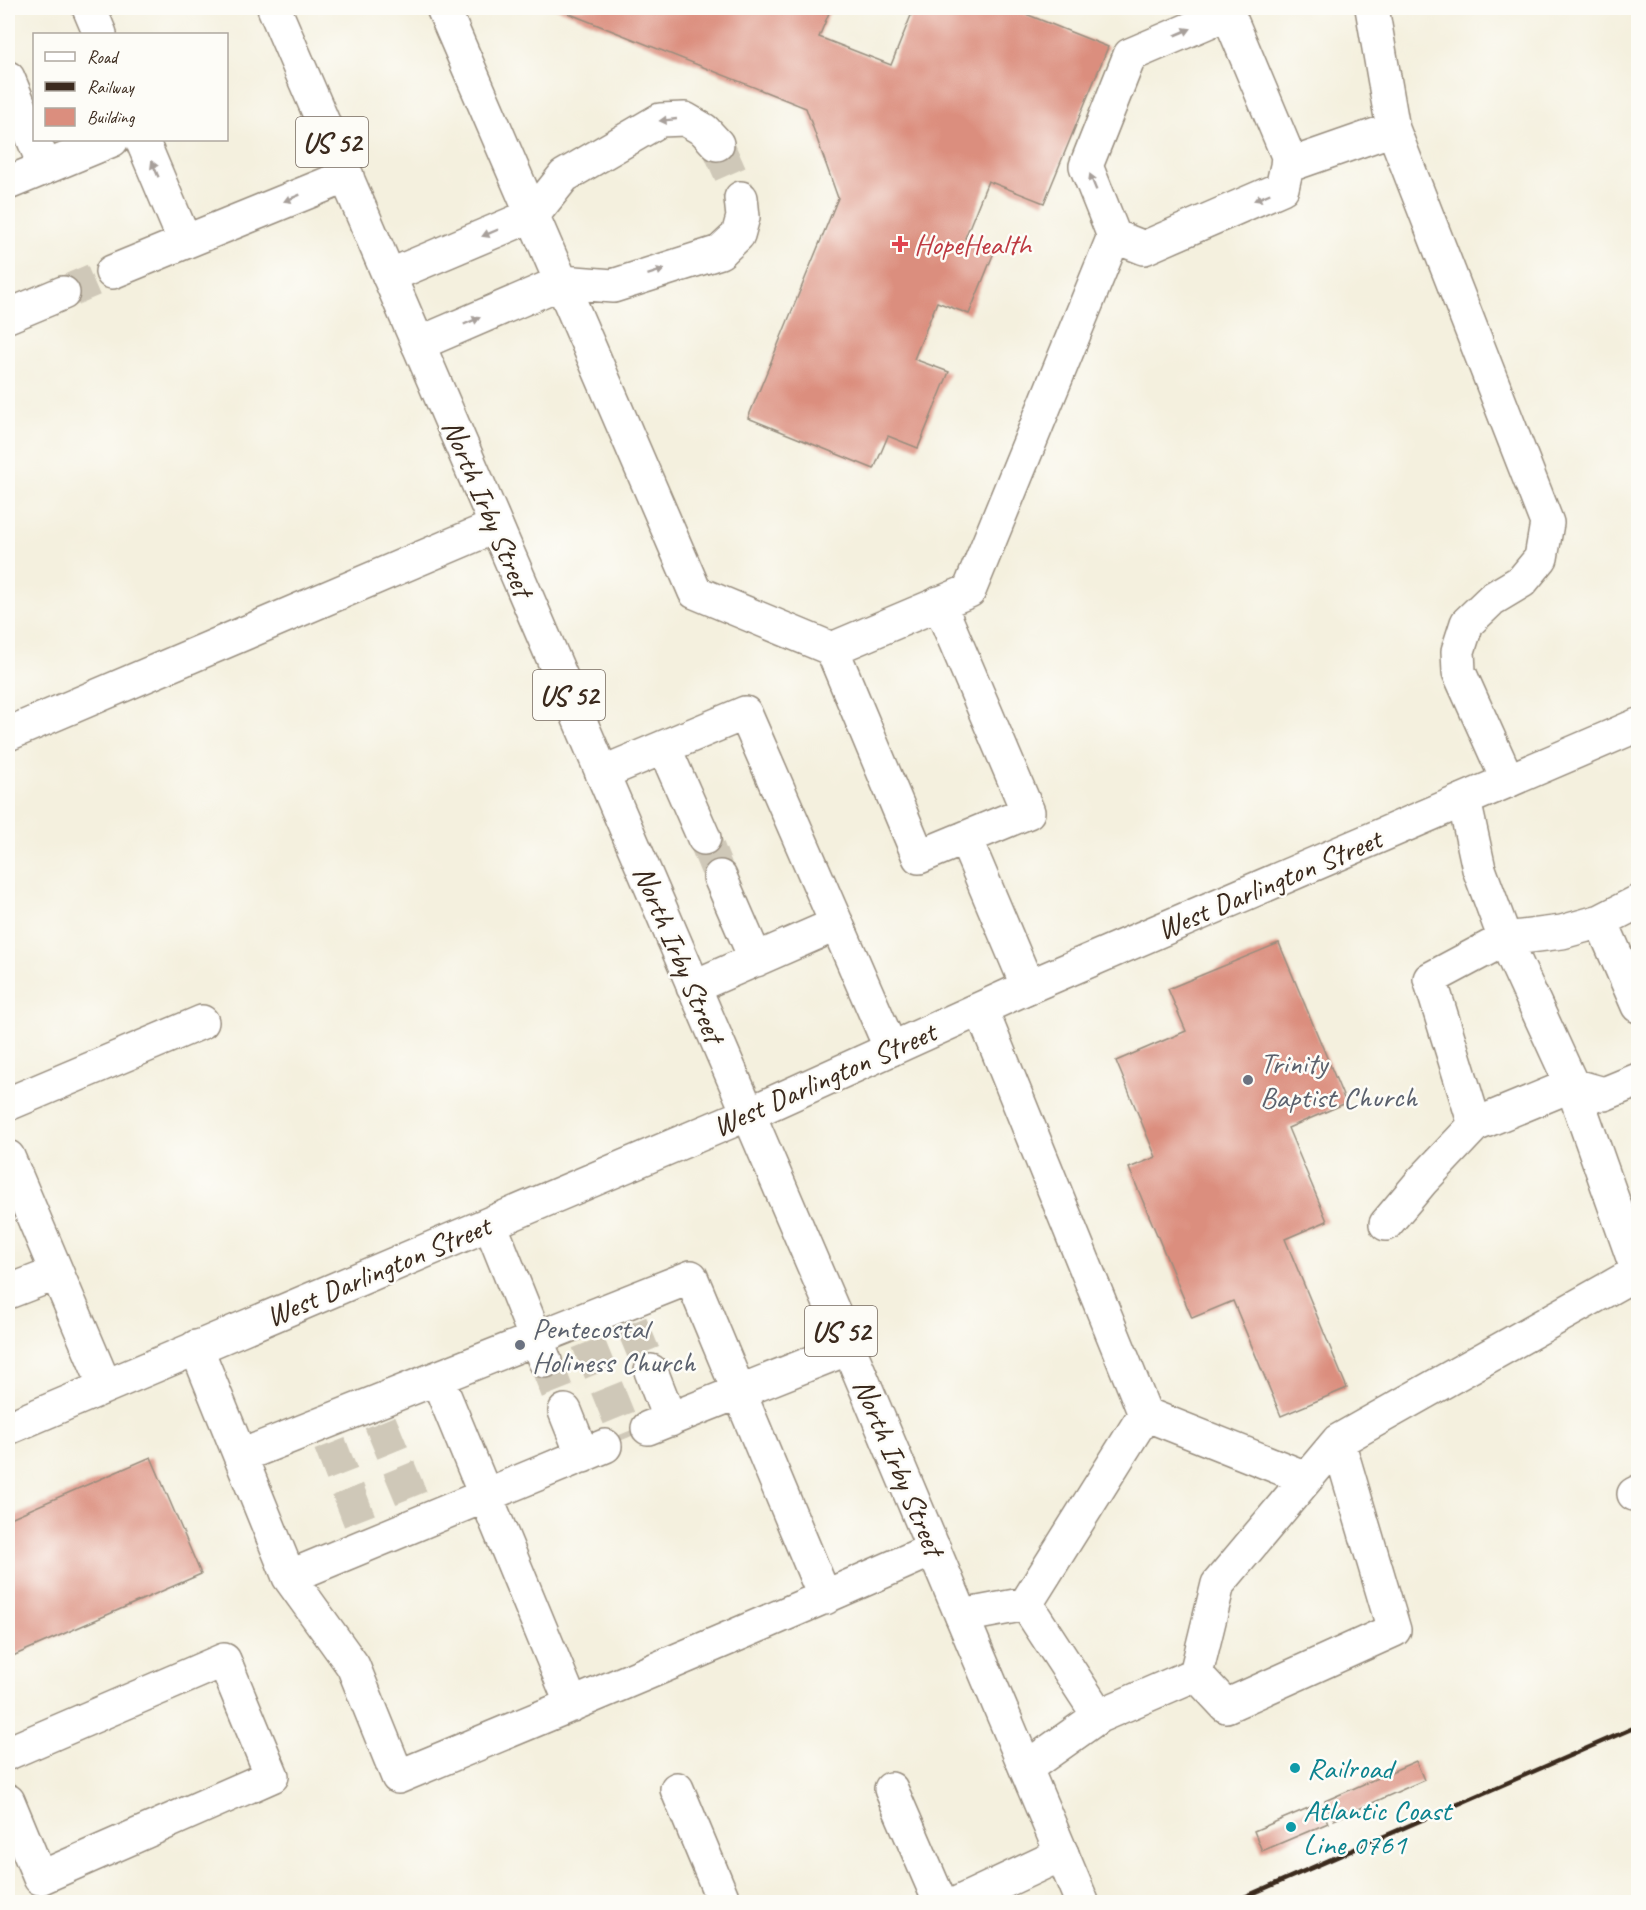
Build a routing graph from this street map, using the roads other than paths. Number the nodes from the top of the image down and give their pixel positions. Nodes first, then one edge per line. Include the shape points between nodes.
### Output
1 (89, 8) edge
2 (274, 8) edge
3 (443, 8) edge
4 (1372, 8) edge
5 (1231, 9) edge
6 (100, 33) edge
7 (8, 78) edge
8 (1393, 129) junction
9 (33, 138) edge
10 (34, 141) edge
11 (110, 141) edge
12 (142, 141) edge
13 (717, 144) tunnel mouth
14 (1287, 166) junction
15 (45, 167) junction
16 (346, 176) junction
17 (8, 183) edge
18 (741, 198) tunnel mouth
19 (533, 215) junction
20 (1114, 236) junction
21 (185, 242) junction
22 (112, 272) tunnel mouth
23 (389, 276) junction
24 (562, 282) junction
25 (63, 293) tunnel mouth
26 (8, 316) edge
27 (418, 344) junction
28 (496, 526) junction
29 (939, 603) junction
30 (832, 649) junction
31 (1638, 725) edge
32 (8, 734) edge
33 (664, 747) junction
34 (602, 773) junction
35 (1508, 781) junction
36 (1464, 800) junction
37 (704, 838) tunnel mouth
38 (965, 838) junction
39 (720, 877) tunnel mouth
40 (1638, 903) edge
41 (1600, 921) junction
42 (837, 924) junction
43 (1505, 939) junction
44 (756, 960) junction
45 (693, 987) junction
46 (1028, 987) junction
47 (1638, 1006) edge
48 (981, 1009) junction
49 (202, 1022) dead end
50 (891, 1049) junction
51 (1638, 1080) edge
52 (1572, 1085) junction
53 (8, 1104) edge
54 (748, 1114) junction
55 (1474, 1125) junction
56 (8, 1160) edge
57 (18, 1212) edge
58 (490, 1224) junction
59 (1386, 1224) dead end
60 (1638, 1272) edge
61 (57, 1273) junction
62 (8, 1292) edge
63 (196, 1347) junction
64 (849, 1348) junction
65 (541, 1350) junction
66 (651, 1371) tunnel mouth
67 (437, 1378) junction
68 (105, 1386) junction
69 (739, 1391) junction
70 (565, 1411) tunnel mouth
71 (1145, 1414) junction
72 (8, 1428) edge
73 (1338, 1441) junction
74 (241, 1456) junction
75 (1306, 1478) junction
76 (486, 1495) junction
77 (934, 1549) junction
78 (289, 1577) junction
79 (825, 1598) junction
80 (1026, 1604) junction
81 (962, 1616) junction
82 (1196, 1674) junction
83 (572, 1705) junction
84 (1099, 1716) junction
85 (8, 1753) edge
86 (1026, 1768) junction
87 (677, 1789) dead end
88 (891, 1789) dead end
89 (8, 1801) edge
90 (1062, 1854) junction
91 (45, 1890) edge
92 (724, 1902) edge
93 (940, 1902) edge
94 (960, 1902) edge
95 (1083, 1902) edge

1 - 6 main road
2 - 16 main road, North Irby Street / US 52
3 - 19 main road
4 - 8 main road
5 - 14 main road via 1288,156
20 -> 5 main road via 1086,166 1130,55
7 - 9 main road
8 - 14 main road
8 - 35 main road via 1547,523 1541,558 1521,581 1492,599 1467,623 1458,651 1459,672
10 - 15 main road
11 - 15 main road
21 -> 12 main road
13 -> 19 main road via 704,130 685,119 660,120 564,176
14 -> 20 main road via 1282,188 1143,248
15 - 17 main road
16 -> 21 main road
16 - 23 main road, North Irby Street / US 52
24 -> 18 main road via 613,285 720,252 738,235 744,217
19 -> 23 main road
19 - 24 main road
20 - 29 main road via 969,591
21 - 22 main road
23 - 27 main road, North Irby Street / US 52
27 -> 24 main road
24 - 30 main road via 695,592
25 - 26 main road
27 - 28 main road, North Irby Street / US 52
28 - 32 main road
28 - 34 main road, North Irby Street / US 52
29 - 30 main road
29 - 38 main road via 1028,812
30 - 38 main road via 919,857
31 - 35 main road, West Darlington Street
33 - 34 main road
33 - 37 main road
33 - 42 main road via 745,712
34 - 45 main road, North Irby Street / US 52
35 - 36 main road, West Darlington Street
36 - 43 main road via 1479,868
36 - 46 main road, West Darlington Street
38 - 46 main road
39 - 44 main road
40 - 41 main road
41 - 43 main road via 1563,932
41 - 47 main road
42 - 44 main road
42 - 50 main road
43 - 52 main road
43 - 55 main road via 1430,979
44 - 45 main road
45 - 54 main road, North Irby Street / US 52
46 - 48 main road, West Darlington Street
48 - 50 main road, West Darlington Street
48 - 71 main road
49 - 53 main road
50 - 54 main road, West Darlington Street
51 - 52 main road via 1604,1094
52 - 55 main road
52 - 60 main road
54 - 58 main road, West Darlington Street
54 - 64 main road, North Irby Street / US 52
55 - 59 main road
56 - 57 main road
57 - 61 main road
58 - 63 main road, West Darlington Street
58 - 65 main road
60 - 73 main road
61 - 62 main road
61 - 68 main road
63 - 68 main road, West Darlington Street
63 - 74 main road
64 - 69 main road
64 - 77 main road, North Irby Street / US 52
65 - 67 main road
65 - 69 main road via 627,1313 691,1277
66 - 69 main road via 659,1424
67 - 74 main road via 377,1413 326,1434
67 - 76 main road
68 - 72 main road, West Darlington Street
69 - 79 main road
70 - 76 main road via 594,1451
71 - 75 main road
71 - 80 main road
73 - 75 main road
73 - 82 main road via 1394,1630 1226,1706
74 - 78 main road
75 - 82 main road via 1218,1584
76 - 78 main road via 418,1513 366,1535
76 - 83 main road
77 - 79 main road
77 - 81 main road, North Irby Street / US 52
78 - 83 main road via 353,1666 398,1777
79 - 83 main road
80 - 81 main road
80 - 84 main road
81 - 86 main road, North Irby Street / US 52
82 - 84 main road
84 - 86 main road
85 - 91 main road via 224,1660 272,1776
86 - 90 main road, North Irby Street / US 52
87 - 92 main road
88 - 93 main road
89 - 91 main road
90 - 94 main road
90 - 95 main road, North Irby Street / US 52

